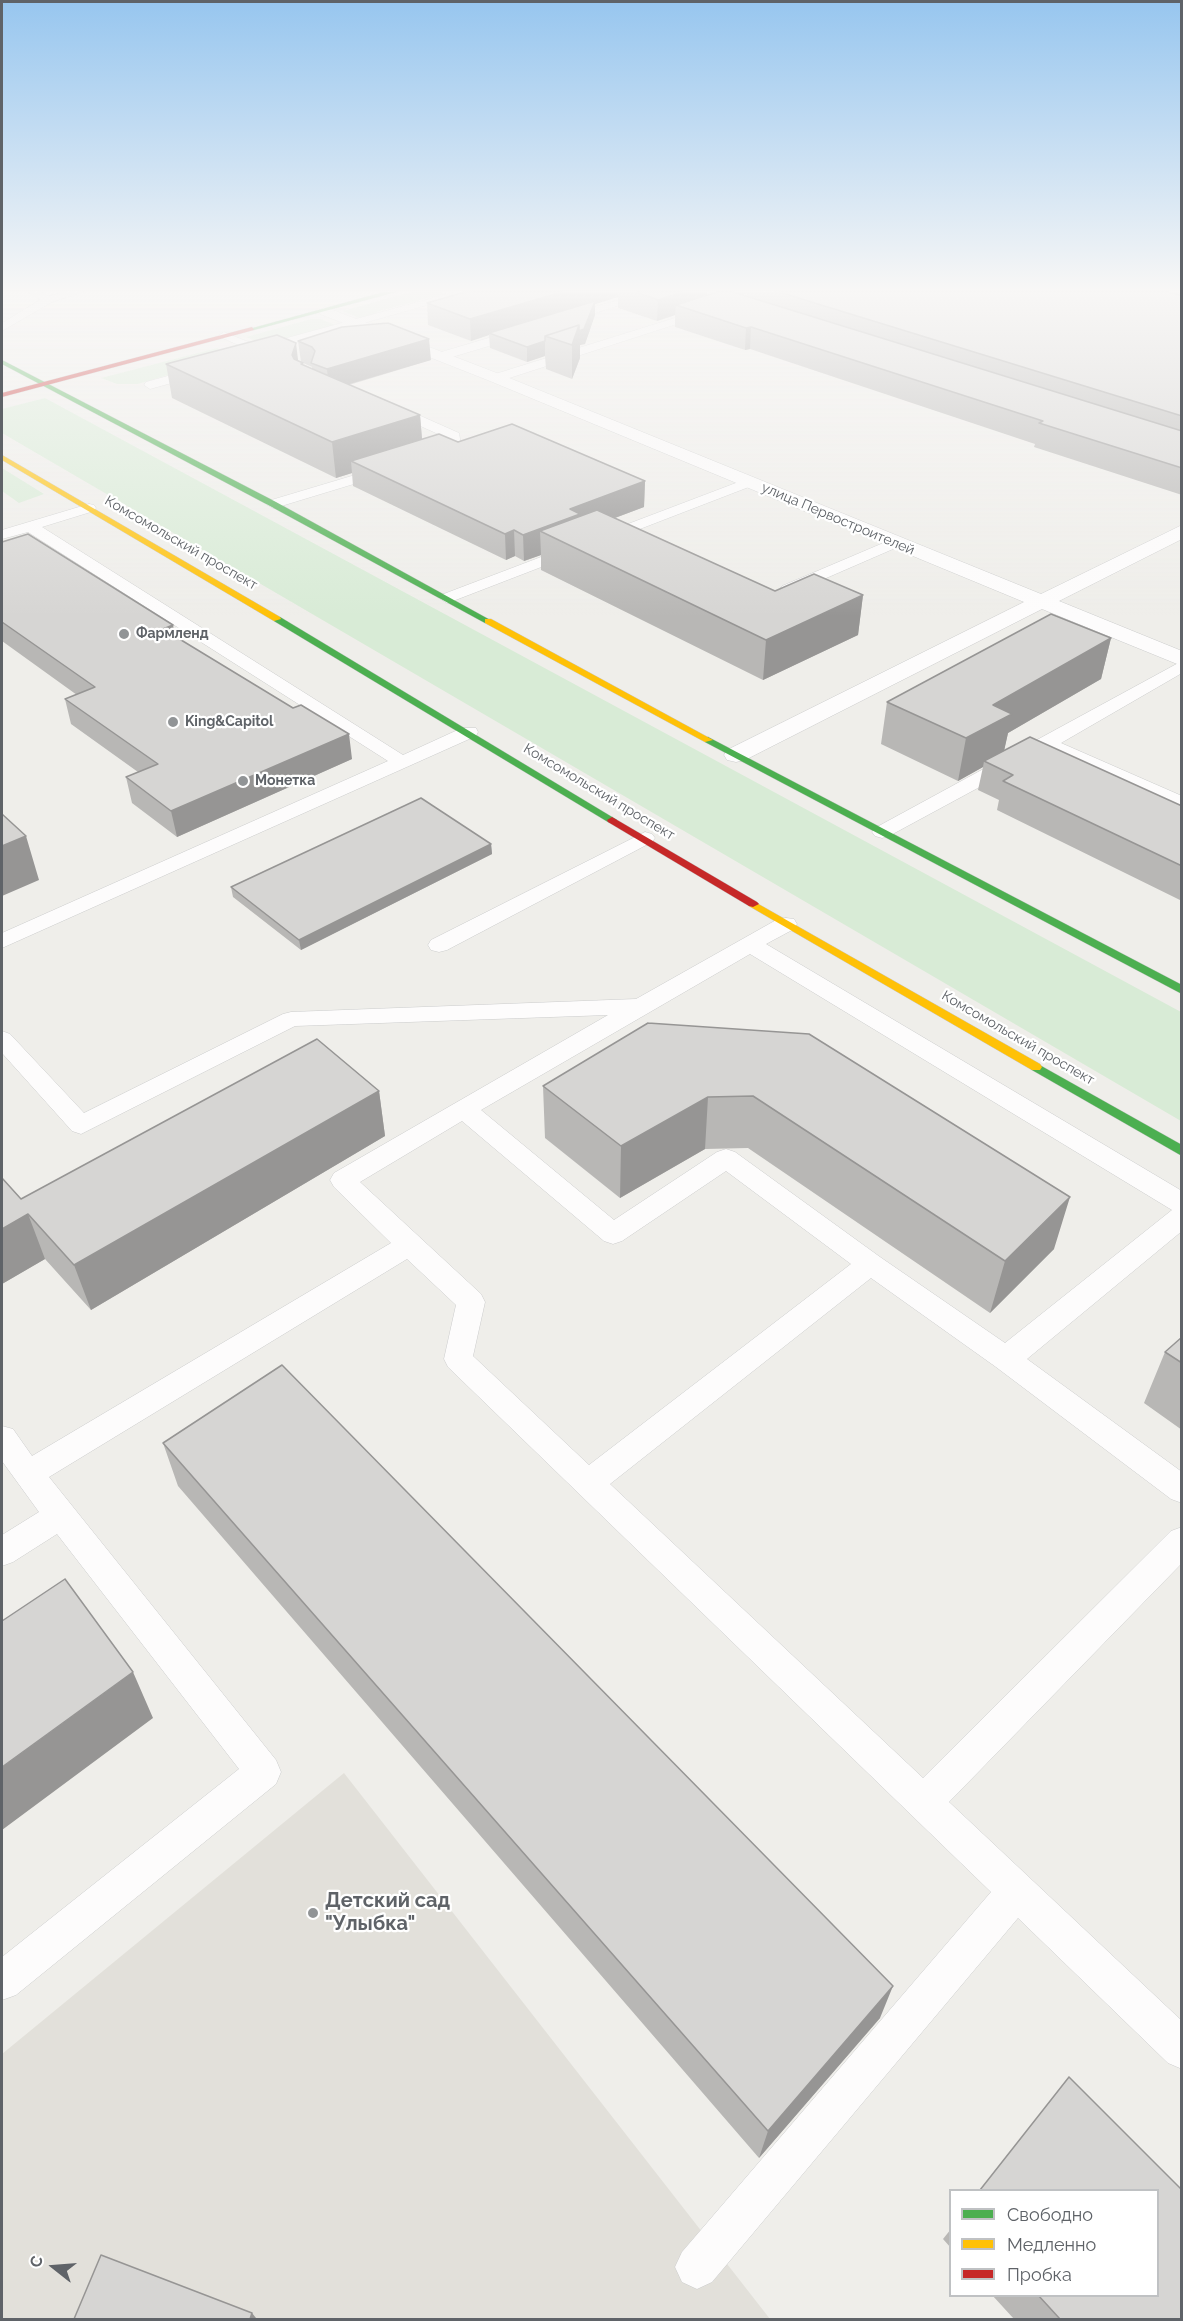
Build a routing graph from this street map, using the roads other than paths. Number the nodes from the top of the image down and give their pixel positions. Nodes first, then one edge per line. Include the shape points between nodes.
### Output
1 (74, 400) edge
2 (550, 400) edge
3 (375, 415) edge
4 (2, 457) edge
5 (749, 482) junction
6 (73, 499) junction
7 (273, 504) junction
8 (89, 508) junction
9 (25, 520) junction
10 (1182, 531) edge
11 (618, 533) junction
12 (2, 535) edge
13 (639, 542) edge
14 (895, 543) junction
15 (774, 594) edge
16 (447, 598) junction
17 (1039, 602) junction
18 (1182, 659) edge
19 (1182, 666) edge
20 (469, 732) junction
21 (1047, 743) junction
22 (736, 755) junction
23 (400, 761) junction
24 (1182, 804) edge
25 (882, 832) junction
26 (645, 838) junction
27 (786, 924) junction
28 (2, 940) edge
29 (439, 945) dead end
30 (751, 945) junction
31 (1182, 990) edge
32 (641, 1006) junction
33 (2, 1040) edge
34 (463, 1109) junction
35 (1182, 1151) edge
36 (1182, 1204) edge
37 (1182, 1216) edge
38 (409, 1245) junction
39 (870, 1264) junction
40 (1006, 1359) junction
41 (2, 1438) edge
42 (28, 1474) junction
43 (587, 1484) junction
44 (1182, 1490) edge
45 (60, 1515) junction
46 (1182, 1541) edge
47 (2, 1552) edge
48 (924, 1802) junction
49 (1016, 1891) junction
50 (2, 1981) edge
51 (1182, 2049) edge
52 (697, 2266) dead end

1 - 7 main road
2 - 5 street, улица Первостроителей
3 - 7 lane via 409,416 454,436 454,445
4 - 6 main road, Комсомольский проспект
5 - 11 lane
5 - 14 street, улица Первостроителей
6 - 8 main road, Комсомольский проспект
6 - 9 lane
7 - 16 main road
8 - 9 lane
8 - 20 main road, Комсомольский проспект
9 - 12 lane
9 - 23 lane
10 - 17 street
11 - 13 lane
11 - 16 lane
14 - 15 lane
14 - 17 street, улица Первостроителей
16 - 22 main road
17 - 18 street, улица Первостроителей
17 - 22 street
19 - 21 lane
20 - 23 lane
20 - 26 main road, Комсомольский проспект
21 - 24 lane
21 - 25 lane
22 - 25 main road
23 - 28 lane
25 - 31 main road
26 - 27 main road, Комсомольский проспект
26 - 29 lane
27 - 30 lane
27 - 35 main road, Комсомольский проспект
30 - 32 lane
30 - 36 lane
32 - 33 lane via 291,1018 81,1125
32 - 34 lane
34 - 38 lane via 343,1180
34 - 39 lane via 613,1234 726,1158
37 - 40 lane
38 - 42 lane
38 - 43 lane via 471,1302 458,1359
39 - 40 lane
39 - 43 lane
40 - 44 lane
41 - 42 lane
42 - 45 lane
43 - 48 lane
45 - 47 lane
45 - 50 lane via 263,1772
46 - 48 lane
48 - 49 lane
49 - 51 lane
49 - 52 lane

